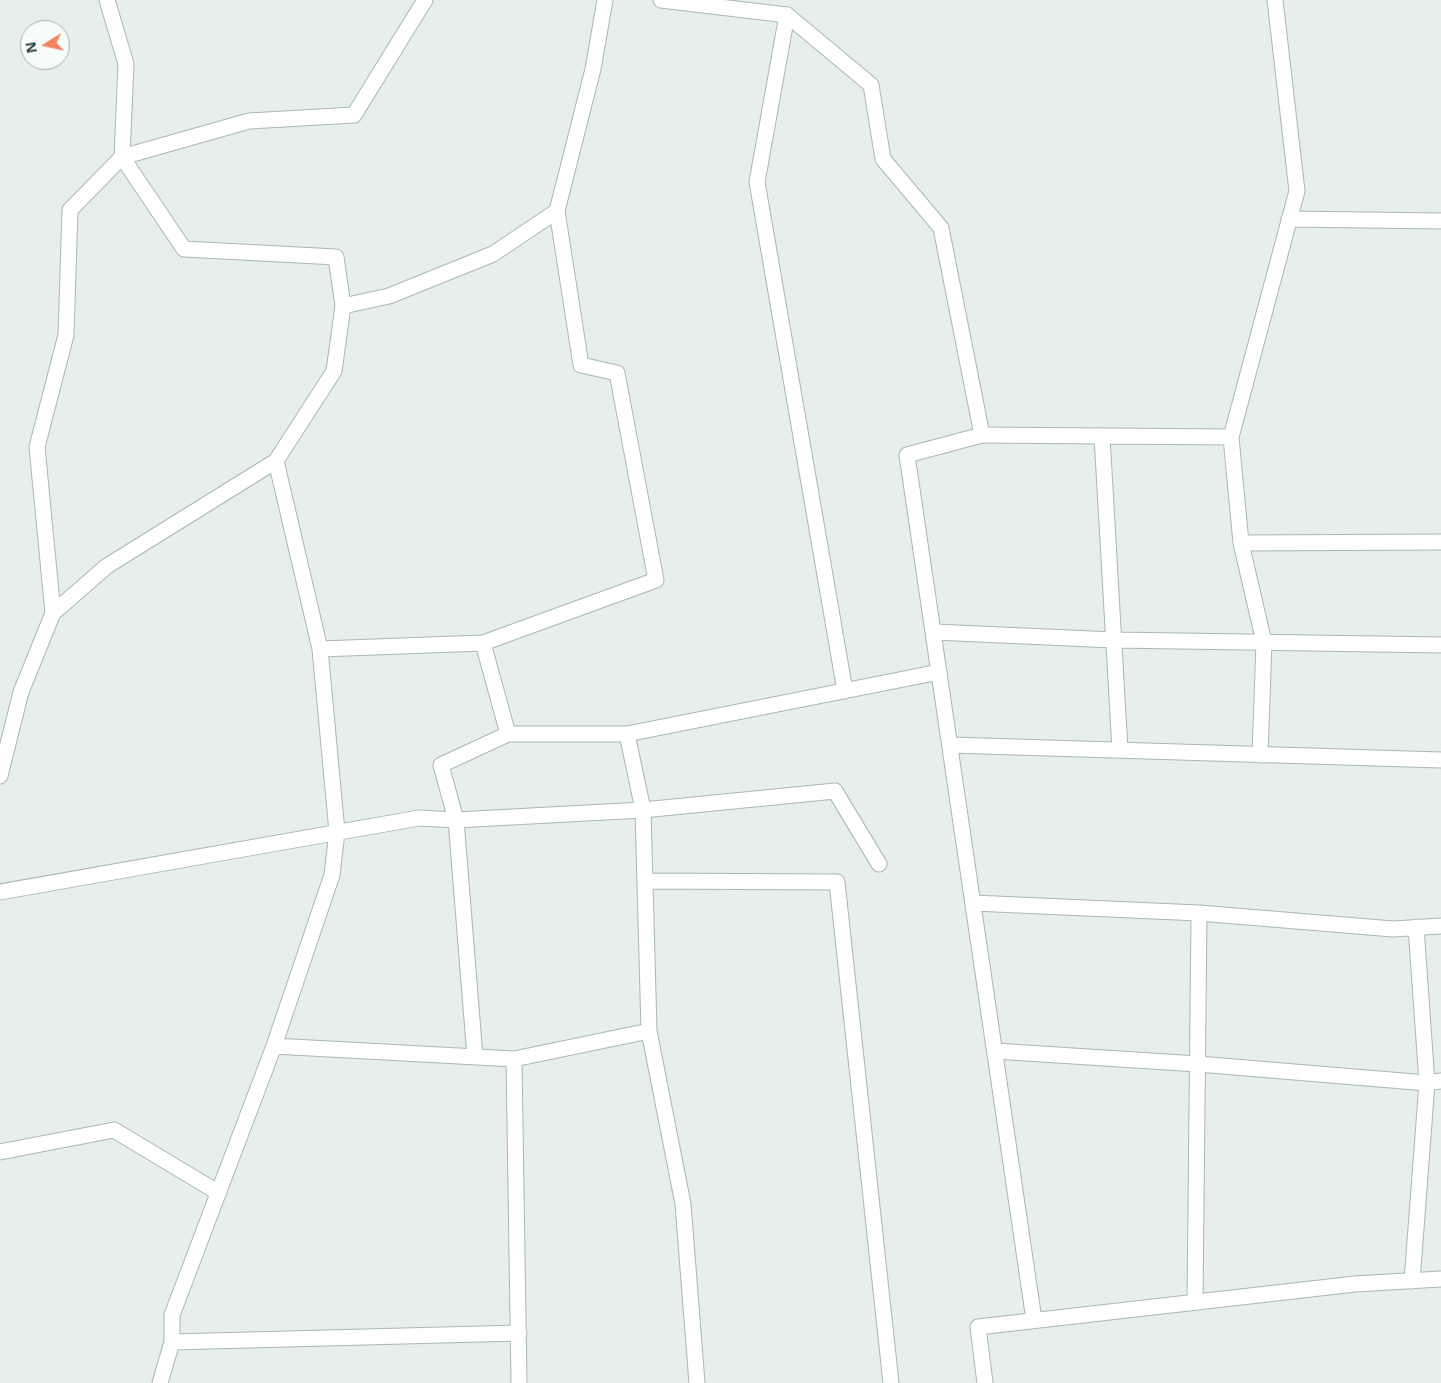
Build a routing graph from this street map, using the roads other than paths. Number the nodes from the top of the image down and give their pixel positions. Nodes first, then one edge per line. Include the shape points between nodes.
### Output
1 (107, 0) edge
2 (425, 0) edge
3 (605, 0) edge
4 (661, 0) edge
5 (1275, 0) edge
6 (787, 15) junction
7 (122, 157) junction
8 (557, 211) junction
9 (1289, 218) junction
10 (1441, 221) edge
11 (343, 306) junction
12 (982, 435) junction
13 (1102, 436) junction
14 (1231, 437) junction
15 (276, 462) junction
16 (1441, 542) edge
17 (1241, 543) junction
18 (53, 613) junction
19 (934, 632) junction
20 (1114, 640) junction
21 (1264, 642) junction
22 (483, 643) junction
23 (1441, 645) edge
24 (320, 649) junction
25 (939, 672) junction
26 (845, 691) junction
27 (508, 734) junction
28 (627, 734) junction
29 (950, 745) junction
30 (1120, 750) junction
31 (1260, 755) junction
32 (1441, 760) edge
33 (0, 776) edge
34 (643, 810) junction
35 (456, 820) junction
36 (337, 832) junction
37 (879, 864) dead end
38 (645, 881) junction
39 (0, 892) edge
40 (973, 903) junction
41 (1199, 913) junction
42 (1441, 926) edge
43 (1416, 927) junction
44 (649, 1031) junction
45 (274, 1046) junction
46 (995, 1051) junction
47 (475, 1057) junction
48 (514, 1059) junction
49 (1198, 1064) junction
50 (1434, 1082) edge
51 (0, 1152) edge
52 (219, 1193) junction
53 (1441, 1279) edge
54 (1412, 1281) junction
55 (1196, 1302) junction
56 (1034, 1320) junction
57 (518, 1333) junction
58 (172, 1342) junction
59 (160, 1383) edge
60 (519, 1383) edge
61 (698, 1383) edge
62 (891, 1383) edge
63 (985, 1383) edge

1 - 7 street via 126,64
2 - 7 street via 354,115 249,121
3 - 8 street via 593,69
4 - 6 street
5 - 9 street via 1297,190
6 - 12 street via 871,85 883,158 941,228
6 - 26 street via 757,182
7 - 11 street via 184,249 336,257
7 - 18 street via 70,210 66,336 37,447
8 - 11 street via 493,254 389,296
8 - 22 street via 581,365 617,373 656,580
9 - 10 street
9 - 14 street
11 - 15 street via 334,371
12 - 13 street
12 - 19 street via 907,455
13 - 14 street
13 - 20 street
14 - 17 street
15 - 18 street via 107,566
15 - 24 street
16 - 17 street
17 - 21 street
18 - 33 street via 21,692
19 - 20 street
19 - 25 street
20 - 21 street
20 - 30 street
21 - 23 street
21 - 31 street
22 - 24 street
22 - 27 street
24 - 36 street
25 - 26 street
25 - 29 street
26 - 28 street
27 - 28 street
27 - 35 street via 441,765
28 - 34 street
29 - 30 street
29 - 40 street
30 - 31 street
31 - 32 street
34 - 35 street
34 - 37 street via 835,791
34 - 38 street
35 - 36 street via 419,818
35 - 47 street
36 - 39 street
36 - 45 street via 332,875
38 - 44 street
38 - 62 street via 837,882
40 - 41 street
40 - 46 street
41 - 43 street via 1394,929
41 - 49 street
42 - 43 street
43 - 50 street
44 - 48 street
44 - 61 street via 683,1204
45 - 47 street
45 - 52 street
46 - 49 street
46 - 56 street
47 - 48 street
48 - 57 street
49 - 50 street
49 - 55 street
50 - 54 street
51 - 52 street via 114,1130
52 - 58 street via 172,1315
53 - 54 street
54 - 55 street via 1355,1284
55 - 56 street
56 - 63 street via 978,1327
57 - 58 street
57 - 60 street
58 - 59 street

